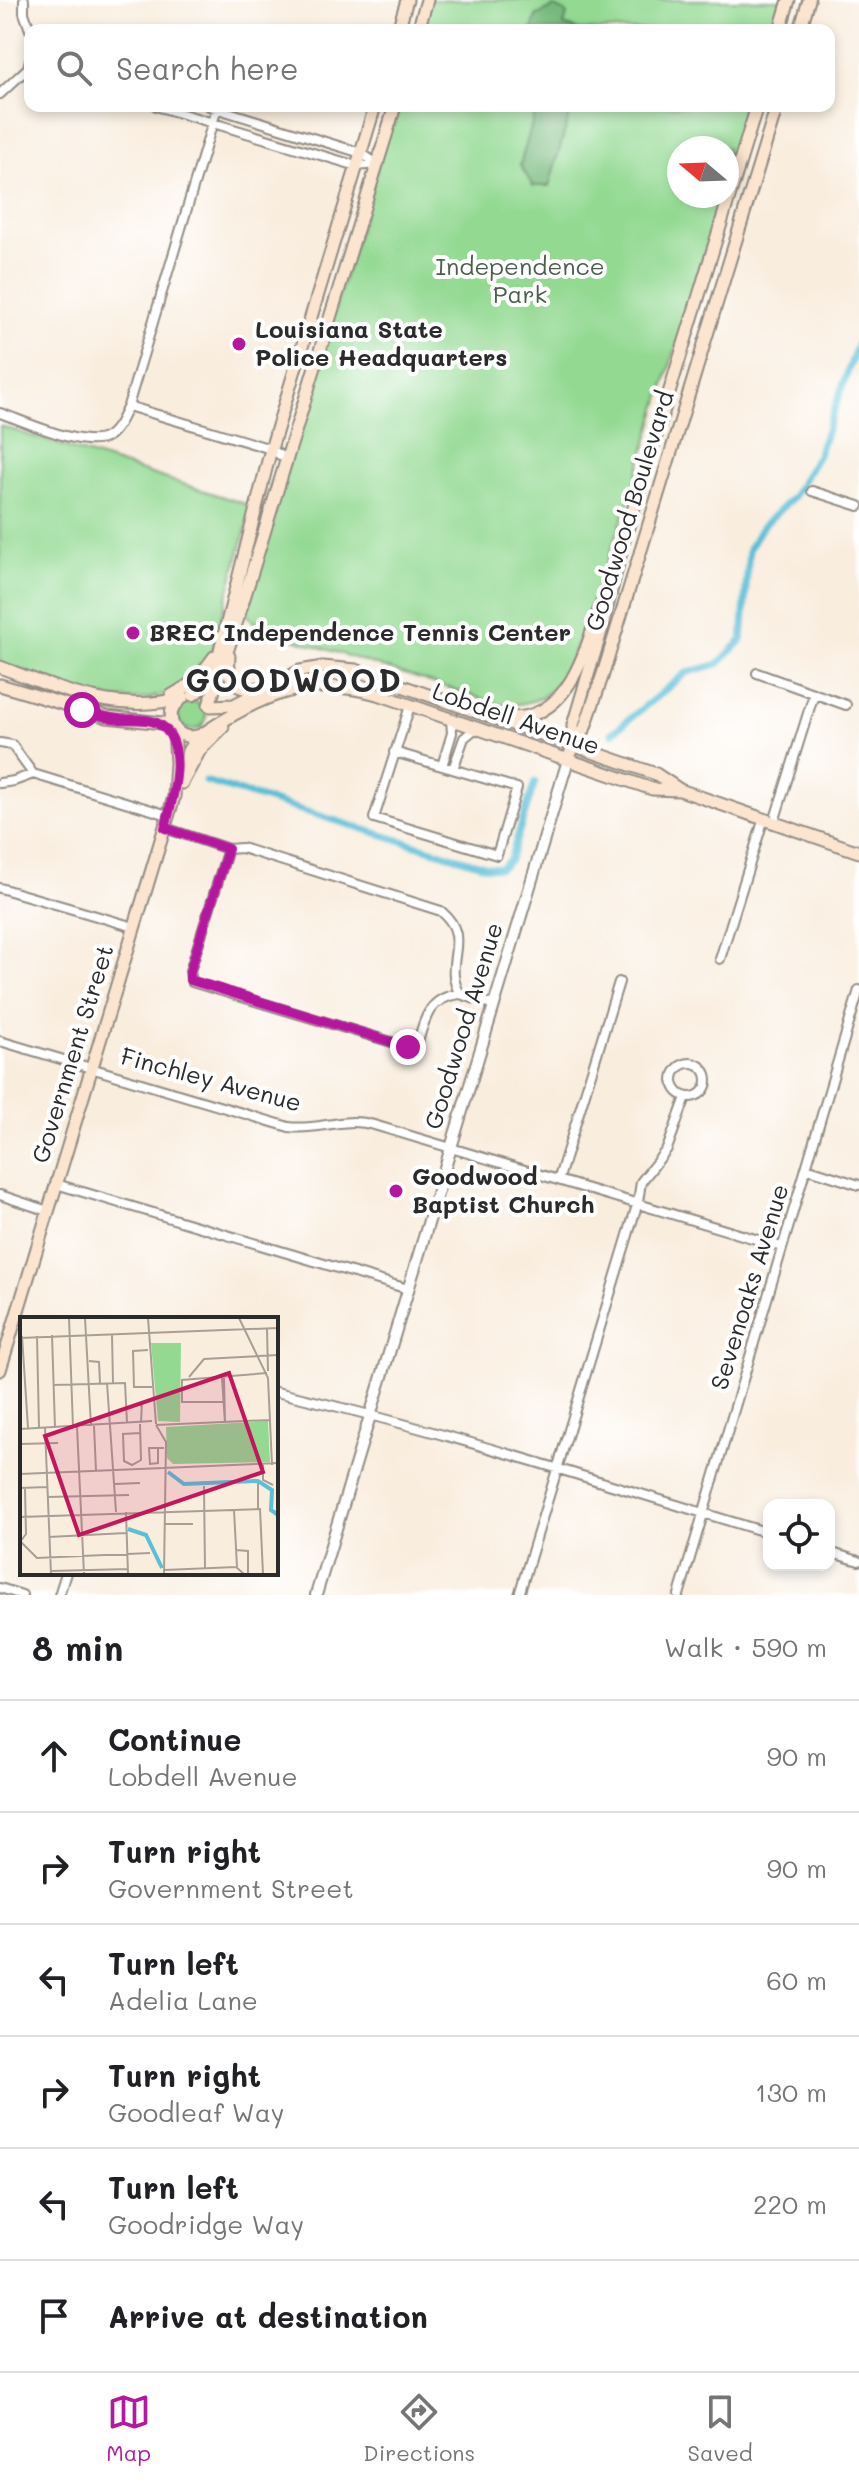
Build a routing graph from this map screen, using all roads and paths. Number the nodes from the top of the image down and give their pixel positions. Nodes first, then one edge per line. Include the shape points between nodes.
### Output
1 (24, 0) edge
2 (407, 0) edge
3 (427, 0) edge
4 (789, 0) edge
5 (809, 0) edge
6 (28, 24) edge
7 (400, 24) edge
8 (420, 24) edge
9 (782, 24) edge
10 (802, 24) edge
11 (24, 70) edge
12 (0, 94) edge
13 (176, 112) edge
14 (213, 112) edge
15 (229, 112) edge
16 (373, 112) edge
17 (393, 112) edge
18 (755, 112) edge
19 (775, 112) edge
20 (213, 123) junction
21 (361, 153) junction
22 (741, 161) junction
23 (377, 164) junction
24 (357, 166) junction
25 (730, 256) junction
26 (309, 323) junction
27 (692, 323) junction
28 (326, 328) junction
29 (697, 364) junction
30 (288, 393) junction
31 (305, 398) junction
32 (128, 406) junction
33 (0, 413) edge
34 (271, 449) junction
35 (286, 459) junction
36 (812, 491) dead end
37 (859, 506) edge
38 (633, 511) junction
39 (651, 516) junction
40 (624, 540) junction
41 (600, 635) junction
42 (225, 643) junction
43 (0, 667) edge
44 (300, 671) junction
45 (757, 673) dead end
46 (603, 674) junction
47 (386, 678) junction
48 (0, 685) edge
49 (303, 687) junction
50 (263, 688) junction
51 (814, 694) junction
52 (381, 695) junction
53 (188, 696) junction
54 (163, 703) junction
55 (846, 705) dead end
56 (209, 706) junction
57 (410, 706) junction
58 (231, 718) junction
59 (498, 718) junction
60 (451, 720) junction
61 (157, 723) junction
62 (173, 725) junction
63 (476, 728) junction
64 (201, 734) junction
65 (0, 743) edge
66 (175, 744) junction
67 (573, 746) junction
68 (394, 752) junction
69 (568, 760) junction
70 (442, 766) junction
71 (453, 769) junction
72 (33, 774) junction
73 (0, 783) edge
74 (182, 783) junction
75 (680, 790) junction
76 (174, 797) junction
77 (168, 815) junction
78 (769, 820) junction
79 (165, 828) junction
80 (228, 849) junction
81 (859, 852) edge
82 (0, 888) edge
83 (134, 927) junction
84 (720, 959) dead end
85 (619, 982) dead end
86 (859, 990) edge
87 (460, 994) junction
88 (494, 1005) junction
89 (0, 1041) edge
90 (92, 1068) junction
91 (686, 1097) junction
92 (451, 1147) junction
93 (806, 1168) junction
94 (559, 1178) junction
95 (56, 1184) junction
96 (859, 1185) edge
97 (0, 1195) edge
98 (638, 1202) junction
99 (48, 1211) junction
100 (782, 1247) junction
101 (408, 1289) junction
102 (18, 1321) edge
103 (2, 1352) edge
104 (0, 1370) edge
105 (278, 1392) edge
106 (370, 1414) junction
107 (557, 1467) junction
108 (703, 1513) junction
109 (763, 1531) edge
110 (835, 1554) edge
111 (859, 1561) edge
112 (65, 1575) edge
113 (0, 1588) edge
114 (22, 1595) edge
115 (59, 1595) edge
116 (316, 1595) edge
117 (519, 1595) edge
118 (679, 1595) edge

1 - 6 street
2 - 7 main road
3 - 8 main road
4 - 9 main road
5 - 10 main road
11 - 12 street
13 - 20 street
14 - 20 street
15 - 21 street
16 - 21 main road
17 - 23 main road
18 - 22 main road, Goodwood Boulevard
19 - 25 main road, Goodwood Boulevard
20 - 24 street
20 - 32 street
21 - 23 street
21 - 24 main road
22 - 25 main road via 750,165
22 - 27 main road, Goodwood Boulevard
23 - 24 street
23 - 28 main road
24 - 26 main road
25 - 29 main road, Goodwood Boulevard
26 - 28 street
26 - 30 main road
27 - 29 main road via 701,331
27 - 38 main road, Goodwood Boulevard
28 - 31 main road
29 - 39 main road, Goodwood Boulevard
30 - 31 street
30 - 34 main road
31 - 35 main road
32 - 33 street via 106,438 89,441
32 - 34 street
34 - 35 street
34 - 42 main road via 231,599
35 - 42 main road via 239,614
36 - 37 street
38 - 39 street
38 - 40 main road, Goodwood Boulevard
39 - 46 main road, Goodwood Boulevard
40 - 41 main road, Goodwood Boulevard
40 - 59 main road via 572,681 555,703 538,713
41 - 46 main road via 597,663
41 - 67 main road, Goodwood Boulevard via 573,725
42 - 50 main road via 234,683 248,690
42 - 53 main road via 206,685
42 - 54 main road via 203,675
42 - 56 main road
43 - 54 main road via 96,700
44 - 47 main road, Lobdell Avenue via 340,667
44 - 49 main road
44 - 50 main road, Lobdell Avenue
45 - 51 street
46 - 67 main road, Goodwood Boulevard
47 - 52 main road
47 - 59 main road, Lobdell Avenue
48 - 61 main road via 107,717
49 - 52 main road, Lobdell Avenue via 341,686
49 - 58 main road, Lobdell Avenue via 267,698
50 - 56 main road, Lobdell Avenue via 234,705
51 - 55 street
51 - 78 street
52 - 57 main road, Lobdell Avenue
53 - 54 main road
53 - 56 main road via 203,698
53 - 62 main road via 172,709
56 - 64 main road via 211,723
57 - 60 main road, Lobdell Avenue
57 - 68 street
58 - 64 main road, Lobdell Avenue
58 - 74 main road via 200,750
59 - 67 main road, Lobdell Avenue
60 - 63 main road, Lobdell Avenue
60 - 70 street
61 - 62 main road
61 - 66 main road
62 - 64 main road via 180,735
62 - 66 main road, Government Street
63 - 69 main road, Lobdell Avenue
63 - 71 street via 464,738
64 - 74 main road, Government Street via 186,757
65 - 72 street via 12,745
66 - 76 main road, Government Street
67 - 69 main road, Goodwood Avenue
67 - 75 main road, Lobdell Avenue via 656,774
68 - 70 street
68 - 71 street via 374,818 497,855 517,788
69 - 75 main road, Lobdell Avenue via 652,789
69 - 88 street, Goodwood Avenue
70 - 71 street
72 - 73 street
72 - 77 street
74 - 76 main road, Government Street
75 - 78 main road, Lobdell Avenue
76 - 77 main road, Government Street
77 - 79 main road, Government Street
78 - 81 main road, Lobdell Avenue
78 - 84 street
79 - 80 street
79 - 83 main road, Government Street
80 - 87 street via 242,848 441,911 457,932 452,970
80 - 87 street via 190,980 403,1047 418,1042 432,1005
82 - 83 street
83 - 90 main road, Government Street
85 - 94 street
86 - 93 street, Sevenoaks Avenue
87 - 88 street
88 - 92 street, Goodwood Avenue
89 - 90 street, Finchley Avenue
90 - 92 street, Finchley Avenue via 289,1127 358,1121
90 - 95 main road, Government Street
91 - 91 street via 675,1087 675,1073 695,1064 707,1081 700,1094
91 - 98 street via 667,1149 641,1182
92 - 94 street, Finchley Avenue
92 - 101 street, Goodwood Avenue
93 - 96 street
93 - 100 street, Sevenoaks Avenue
94 - 98 street, Finchley Avenue
95 - 99 main road, Government Street
95 - 101 street
97 - 99 street
98 - 100 street, Finchley Avenue
98 - 107 street
99 - 102 main road, Government Street
100 - 108 street, Sevenoaks Avenue
101 - 106 street, Goodwood Avenue
102 - 103 main road, Government Street
103 - 104 main road, Government Street
105 - 106 street
106 - 107 street
106 - 116 street, Goodwood Avenue
107 - 108 street
107 - 117 street
108 - 109 street
108 - 118 street, Sevenoaks Avenue
110 - 111 street
112 - 115 street
113 - 114 street

